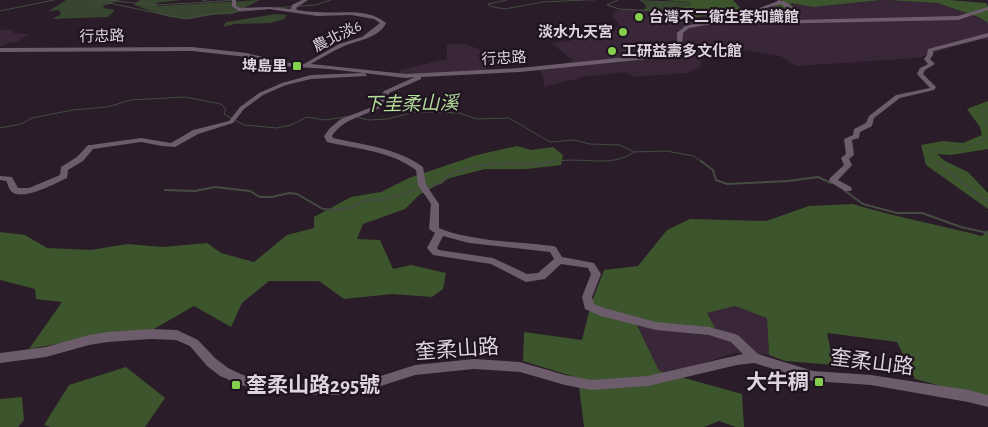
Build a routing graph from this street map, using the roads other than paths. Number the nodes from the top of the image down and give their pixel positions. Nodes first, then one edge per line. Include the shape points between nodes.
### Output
1 (306, 0) edge
2 (234, 1) edge
3 (780, 1) edge
4 (294, 8) junction
5 (988, 8) edge
6 (759, 9) dead end
7 (794, 22) junction
8 (987, 36) edge
9 (0, 50) edge
10 (304, 65) junction
11 (387, 75) junction
12 (426, 75) junction
13 (0, 178) edge
14 (848, 189) dead end
15 (440, 232) junction
16 (560, 260) junction
17 (0, 358) edge
18 (754, 358) junction
19 (988, 401) edge

1 - 4 street
2 - 4 street, 農北淡6 / 農北淡6 via 239,10
3 - 6 street
3 - 7 street via 794,12 788,18
4 - 10 street, 農北淡6 / 農北淡6 via 317,14 361,14 384,23 364,38
5 - 7 street, 行忠路 via 958,18
7 - 12 street, 行忠路 via 719,22 687,27 680,34 680,48 667,55 520,70
8 - 14 street via 930,50 927,59 932,64 922,69 920,74 932,89 898,96 871,116 869,124 857,131 856,136 848,139 850,155 845,158 848,165 833,180
9 - 10 street, 行忠路 via 192,49
10 - 11 street, 行忠路
11 - 12 street, 行忠路
11 - 13 street via 331,75 284,84 260,94 242,108 234,120 196,132 172,145 141,140 91,147 80,159 64,168 64,176 32,190 15,190 9,179
12 - 15 street via 386,92 378,107 343,120 328,136 330,140 375,150 415,164 420,169 424,188 435,204 434,230
15 - 16 street via 469,240 553,249
15 - 16 street via 432,248 436,253 493,261 526,278 541,276
16 - 18 street via 591,264 596,274 587,297 589,306 656,326 709,331 735,339
17 - 18 street, 奎柔山路 via 39,354 108,337 177,335 194,344 224,372 242,380 277,389 335,390 356,389 415,370 474,364 520,367 591,384 648,382
18 - 19 street, 奎柔山路 via 813,376 871,380

